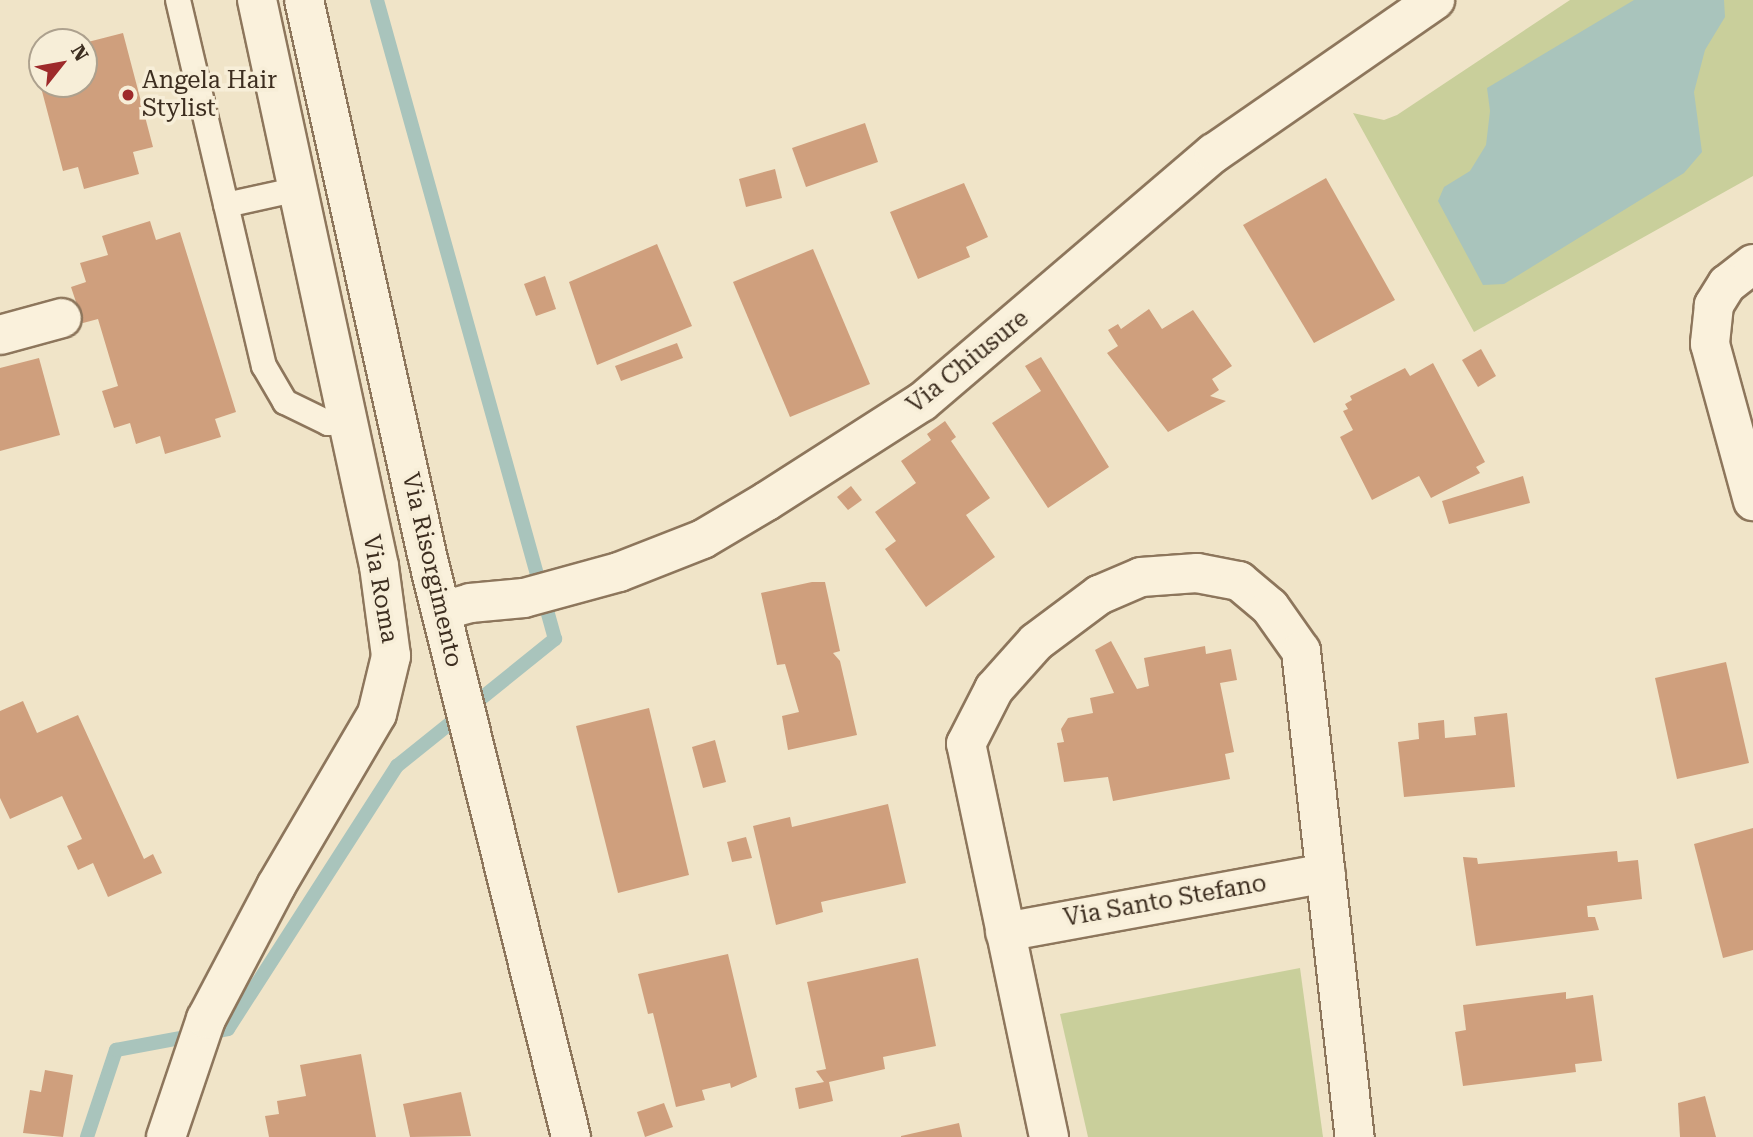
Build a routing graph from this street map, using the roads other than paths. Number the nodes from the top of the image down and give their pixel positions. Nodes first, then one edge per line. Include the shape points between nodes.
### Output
1 (178, 0) edge
2 (257, 0) edge
3 (304, 0) edge
4 (1435, 0) edge
5 (299, 189) junction
6 (226, 205) junction
7 (1753, 264) edge
8 (62, 318) dead end
9 (0, 335) edge
10 (346, 419) junction
11 (1753, 501) edge
12 (441, 611) junction
13 (1326, 873) junction
14 (1004, 932) junction
15 (166, 1137) edge
16 (571, 1137) edge
17 (1049, 1137) edge
18 (1355, 1137) edge

1 - 6 lane
2 - 5 street, Via Roma
3 - 12 street, Via Risorgimento
4 - 12 street, Via Chiusure via 1310,82 1214,153 922,402 768,501 684,548 586,581 524,598
5 - 6 lane
5 - 10 street, Via Roma
6 - 10 lane via 264,366 285,402 328,423
7 - 11 street via 1727,284 1714,305 1710,344
8 - 9 street
10 - 15 street, Via Roma via 390,629 387,680 377,714 355,757 276,886 206,1019
12 - 16 street, Via Risorgimento
13 - 14 street, Via Santo Stefano
13 - 14 street via 1301,651 1270,607 1238,581 1197,573 1141,577 1099,595 1036,642 994,690 966,744
13 - 18 street
14 - 17 street

